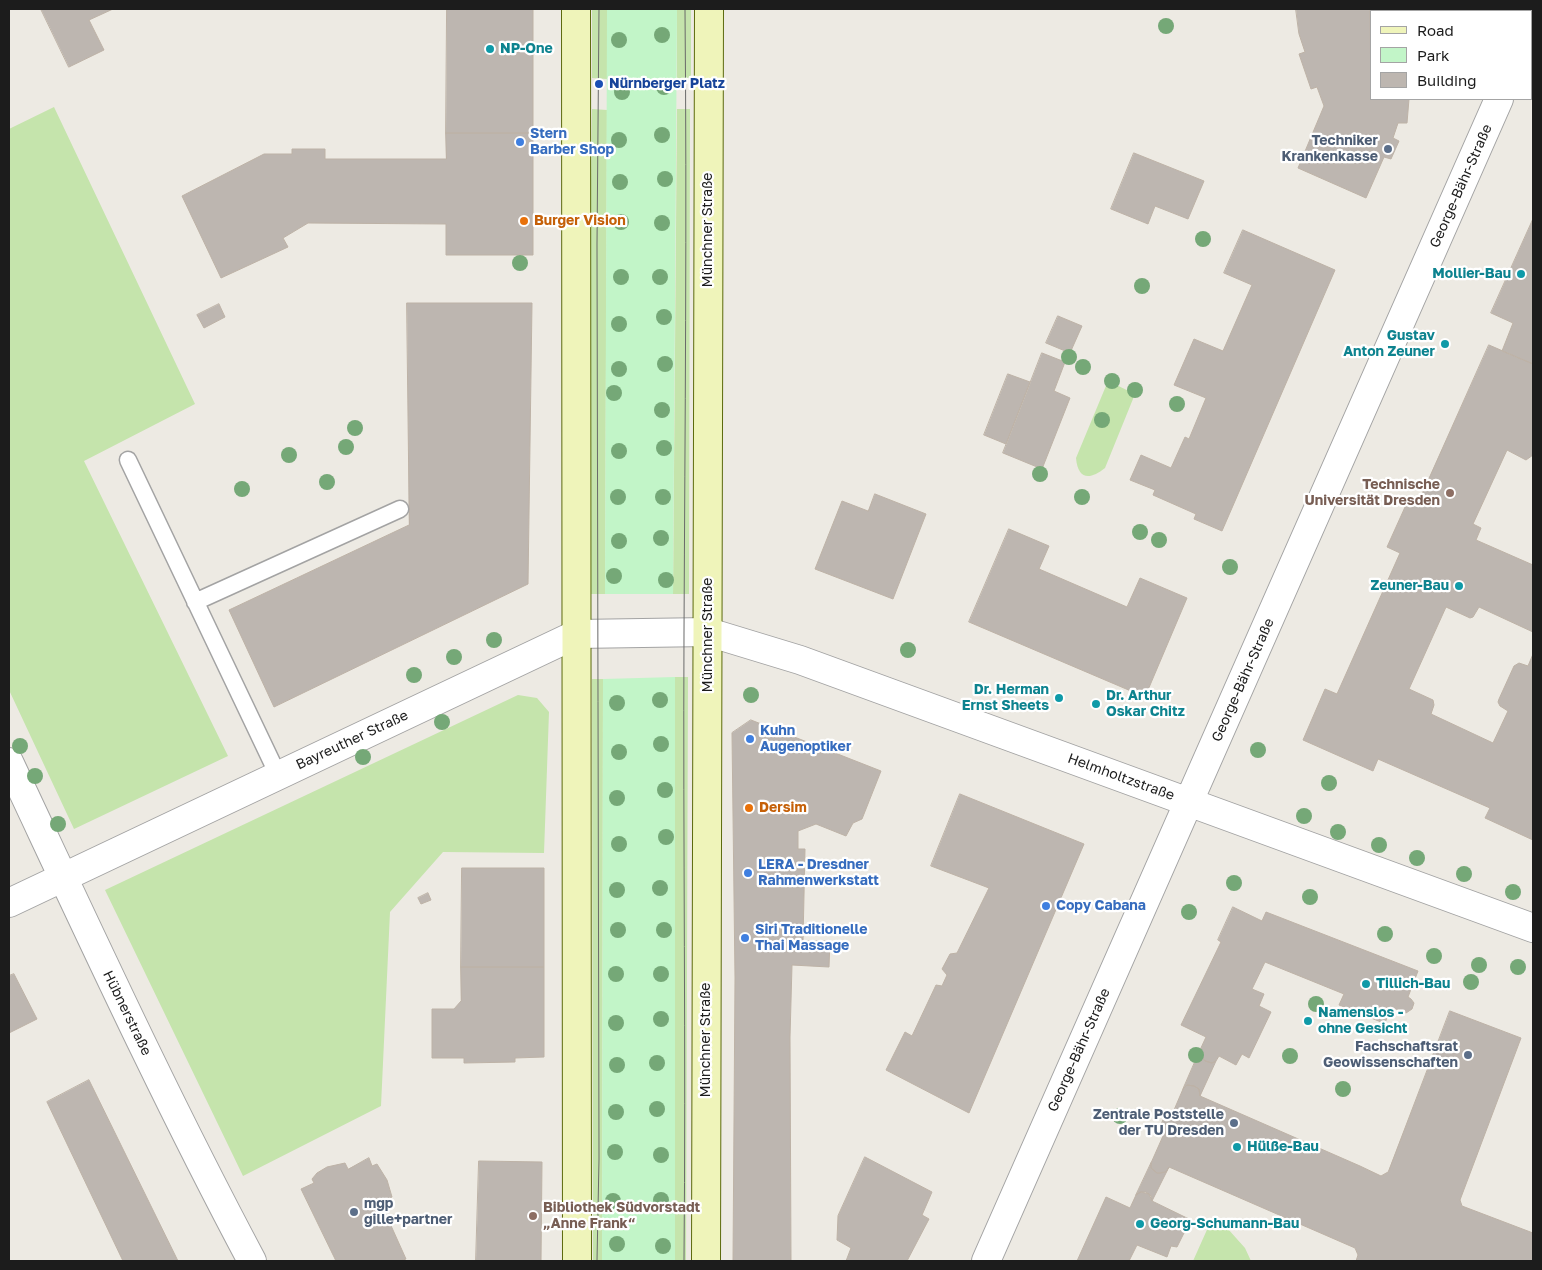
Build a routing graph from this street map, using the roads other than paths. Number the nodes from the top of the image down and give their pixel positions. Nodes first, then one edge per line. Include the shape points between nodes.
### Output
1 (576, 9) edge
2 (709, 9) edge
3 (1499, 100) edge
4 (128, 460) dead end
5 (400, 509) dead end
6 (196, 602) junction
7 (708, 632) junction
8 (577, 634) junction
9 (9, 762) edge
10 (278, 775) junction
11 (1189, 802) junction
12 (63, 877) junction
13 (9, 903) edge
14 (1533, 928) edge
15 (252, 1261) edge
16 (577, 1261) edge
17 (706, 1261) edge
18 (986, 1261) edge

1 - 8 street
2 - 7 street, Münchner Straße
3 - 11 street, George-Bähr-Straße
4 - 6 lane
5 - 6 lane
6 - 10 lane
7 - 8 street, Bayreuther Straße
7 - 11 street, Helmholtzstraße via 800,660
7 - 17 street, Münchner Straße
8 - 10 street, Bayreuther Straße
8 - 16 street
9 - 12 street, Hübnerstraße
10 - 12 street, Bayreuther Straße
11 - 14 street, Helmholtzstraße
11 - 18 street, George-Bähr-Straße
12 - 13 street, Bayreuther Straße
12 - 15 street, Hübnerstraße via 140,1042

